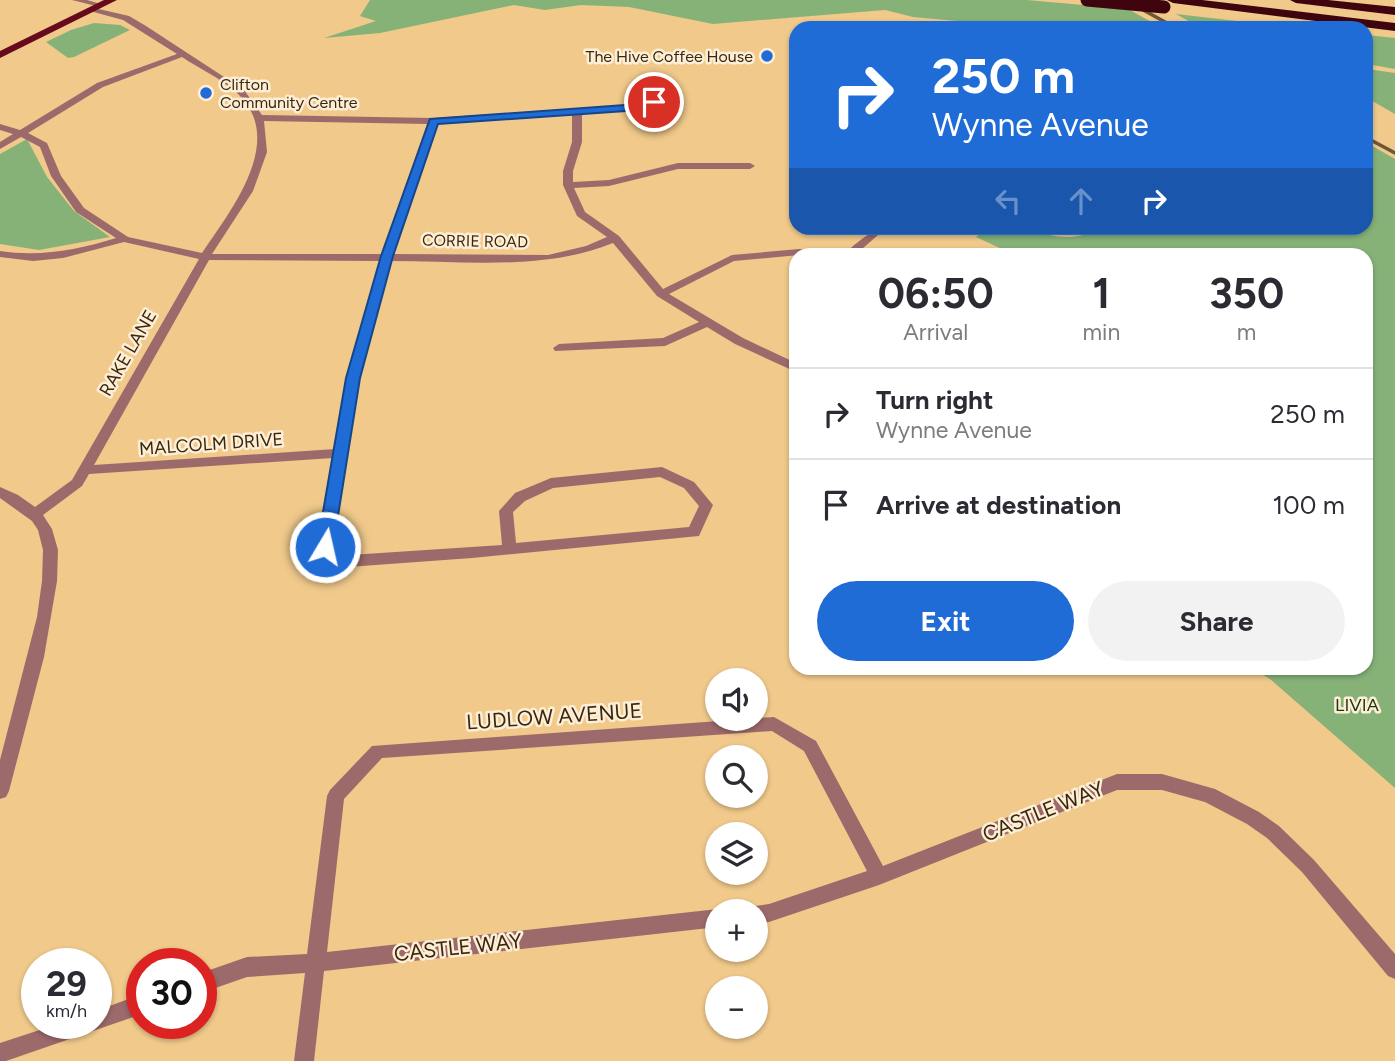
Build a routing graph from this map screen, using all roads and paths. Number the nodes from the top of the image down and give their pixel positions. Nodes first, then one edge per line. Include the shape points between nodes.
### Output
1 (76, 0) edge
2 (112, 0) edge
3 (1087, 0) edge
4 (1296, 0) edge
5 (1169, 4) edge
6 (96, 7) junction
7 (1395, 11) edge
8 (1348, 21) edge
9 (1373, 24) edge
10 (1395, 26) edge
11 (184, 54) junction
12 (0, 55) edge
13 (654, 102) dead end
14 (577, 110) junction
15 (259, 118) junction
16 (433, 121) junction
17 (0, 127) edge
18 (21, 133) junction
19 (0, 146) edge
20 (750, 166) dead end
21 (568, 185) junction
22 (873, 235) edge
23 (615, 238) junction
24 (124, 239) junction
25 (857, 248) edge
26 (789, 253) edge
27 (0, 254) edge
28 (387, 256) junction
29 (205, 257) junction
30 (661, 293) junction
31 (708, 322) junction
32 (559, 348) dead end
33 (789, 365) edge
34 (341, 453) junction
35 (84, 470) junction
36 (0, 492) edge
37 (34, 515) junction
38 (509, 549) junction
39 (1, 786) edge
40 (879, 876) junction
41 (768, 913) edge
42 (705, 919) edge
43 (315, 963) junction
44 (1395, 969) edge
45 (217, 977) edge
46 (42, 1039) edge
47 (0, 1053) edge
48 (304, 1061) edge

1 - 6 street
2 - 6 main road
3 - 5 highway, bridge
4 - 7 highway
5 - 8 highway
6 - 11 street via 126,18
6 - 12 main road
9 - 10 highway
11 - 15 street via 241,92
11 - 18 street via 100,85
13 - 14 street via 640,107
14 - 16 street
14 - 21 street via 577,142
15 - 16 street
15 - 29 street, RAKE LANE via 262,152 248,191
16 - 28 street
17 - 18 street
18 - 19 street
18 - 24 street via 44,145 56,176 80,209
20 - 21 street via 678,166 609,183
21 - 23 street via 581,214
22 - 25 street
23 - 28 street, CORRIE ROAD via 548,258
23 - 30 street
24 - 27 street via 75,254 27,260
24 - 29 street, CORRIE ROAD
26 - 30 street via 732,258
28 - 29 street, CORRIE ROAD
28 - 34 street via 353,378
29 - 35 street, RAKE LANE
30 - 31 street
31 - 32 street via 665,341
31 - 33 street
34 - 35 street, MALCOLM DRIVE
34 - 38 street via 325,547 348,561
35 - 37 street, RAKE LANE via 77,484
36 - 37 street
37 - 39 street via 46,530 51,578
38 - 38 street via 506,511 520,497 551,483 662,472 689,485 706,505 694,532
40 - 41 street, CASTLE WAY
40 - 43 street, LUDLOW AVENUE via 810,746 774,723 378,751 336,796
40 - 44 street, CASTLE WAY via 1117,782 1162,782 1209,795 1273,832 1308,866
42 - 43 street, CASTLE WAY
43 - 45 street, CASTLE WAY via 247,967
43 - 48 street, LUDLOW AVENUE
46 - 47 street

